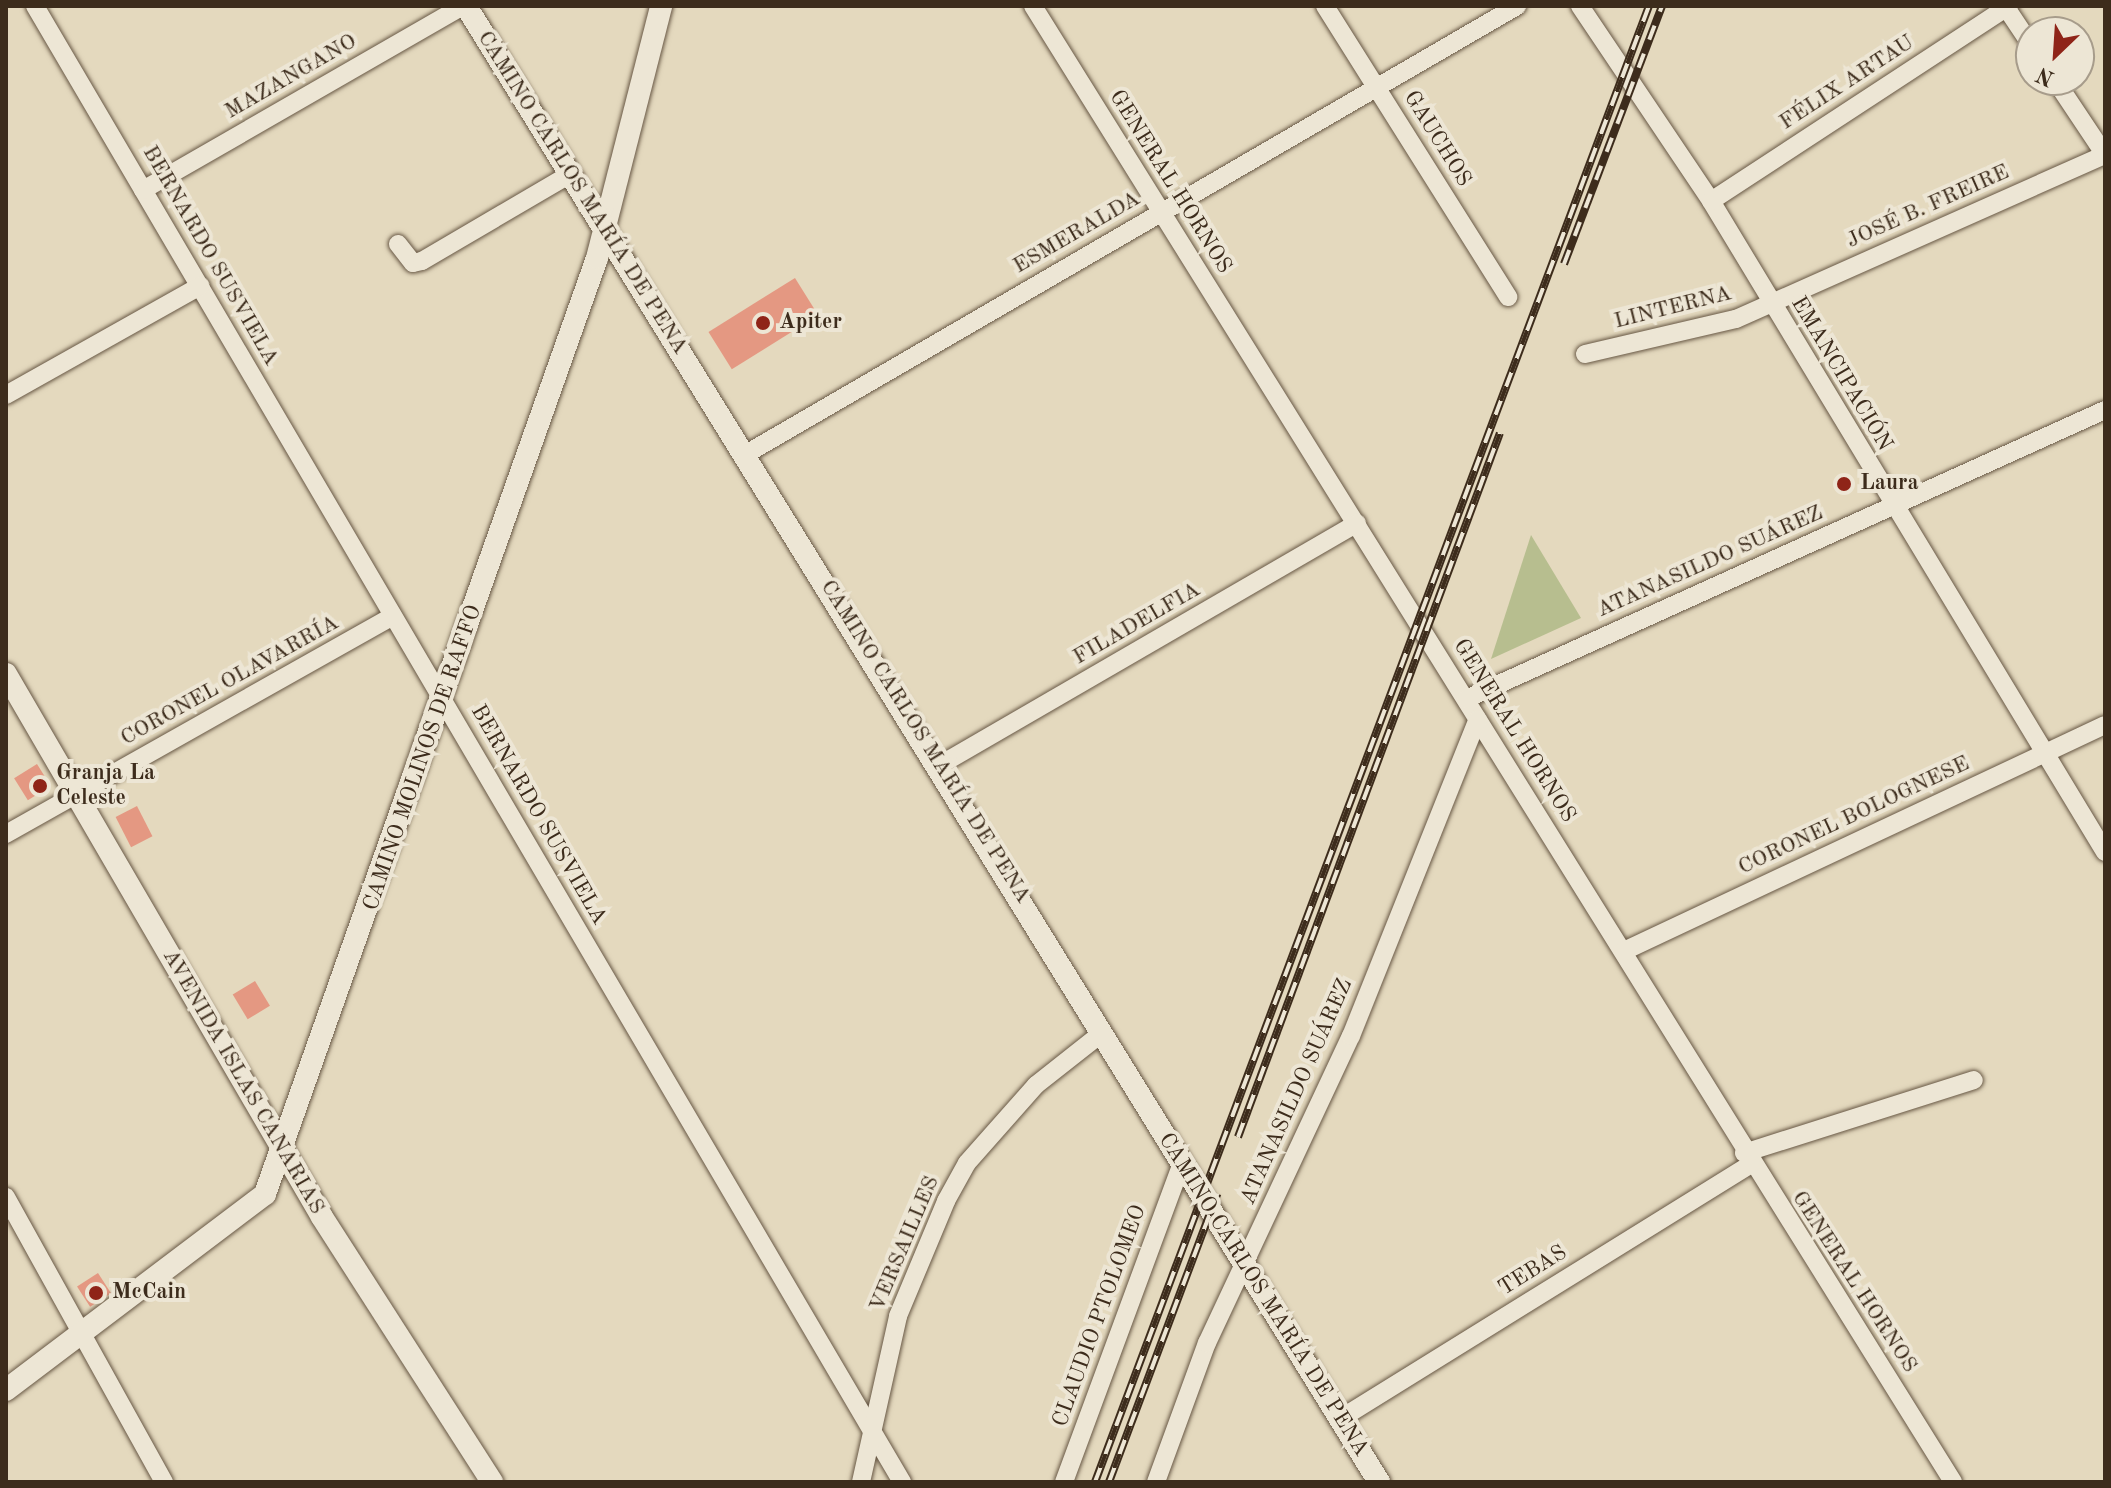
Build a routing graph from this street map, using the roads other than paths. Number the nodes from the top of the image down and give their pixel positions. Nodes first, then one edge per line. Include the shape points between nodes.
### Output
1 (35, 6) edge
2 (464, 6) edge
3 (661, 6) edge
4 (1033, 6) edge
5 (1325, 6) edge
6 (1517, 6) edge
7 (2007, 7) edge
8 (1589, 11) edge
9 (1377, 89) junction
10 (2066, 96) edge
11 (2105, 155) edge
12 (570, 174) junction
13 (143, 190) junction
14 (1711, 201) junction
15 (1160, 212) junction
16 (606, 231) junction
17 (398, 244) dead end
18 (200, 286) junction
19 (1508, 297) dead end
20 (1771, 302) junction
21 (1585, 354) dead end
22 (6, 395) edge
23 (2105, 410) edge
24 (746, 454) junction
25 (1892, 506) junction
26 (1357, 523) junction
27 (393, 616) junction
28 (6, 674) edge
29 (1466, 699) junction
30 (443, 701) junction
31 (1478, 719) junction
32 (2105, 725) edge
33 (2046, 752) junction
34 (940, 765) junction
35 (76, 795) junction
36 (6, 834) edge
37 (2105, 852) edge
38 (1624, 951) junction
39 (1103, 1032) junction
40 (1974, 1080) dead end
41 (284, 1151) junction
42 (1747, 1159) junction
43 (1181, 1166) junction
44 (6, 1197) edge
45 (1243, 1259) junction
46 (83, 1335) junction
47 (6, 1390) edge
48 (1340, 1419) junction
49 (874, 1435) junction
50 (164, 1482) edge
51 (492, 1482) edge
52 (861, 1482) edge
53 (902, 1482) edge
54 (1064, 1482) edge
55 (1156, 1482) edge
56 (1379, 1482) edge
57 (1953, 1482) edge

1 - 13 street, BERNARDO SUSVIELA
2 - 12 street, CAMINO CARLOS MARÍA DE PENA
2 - 13 street, MAZANGANO
3 - 16 street, CAMINO MOLINOS DE RAFFO
4 - 15 street, GENERAL HORNOS
5 - 9 street, GAUCHOS
6 - 9 street, ESMERALDA
7 - 14 street, FÉLIX ARTAU
8 - 14 street, EMANCIPACIÓN
9 - 15 street, ESMERALDA
9 - 19 street, GAUCHOS
10 - 11 street
11 - 20 street, JOSÉ B. FREIRE
12 - 16 street, CAMINO CARLOS MARÍA DE PENA
12 - 17 street via 422,261 413,263
13 - 18 street, BERNARDO SUSVIELA
14 - 20 street, EMANCIPACIÓN
15 - 24 street, ESMERALDA
15 - 26 street, GENERAL HORNOS
16 - 24 street, CAMINO CARLOS MARÍA DE PENA
16 - 30 street, CAMINO MOLINOS DE RAFFO
18 - 22 street
18 - 27 street, BERNARDO SUSVIELA
20 - 21 street, LINTERNA via 1736,319
20 - 25 street, EMANCIPACIÓN
23 - 25 street, ATANASILDO SUÁREZ
24 - 34 street, CAMINO CARLOS MARÍA DE PENA
25 - 29 street, ATANASILDO SUÁREZ
25 - 33 street, EMANCIPACIÓN
26 - 29 street, GENERAL HORNOS
26 - 34 street, FILADELFIA
27 - 30 street, BERNARDO SUSVIELA
27 - 35 street, CORONEL OLAVARRÍA
28 - 35 street, AVENIDA ISLAS CANARIAS
29 - 31 street, GENERAL HORNOS
30 - 41 street, CAMINO MOLINOS DE RAFFO
30 - 49 street, BERNARDO SUSVIELA
31 - 38 street, GENERAL HORNOS
31 - 45 street, ATANASILDO SUÁREZ via 1351,1036
32 - 33 street, CORONEL BOLOGNESE
33 - 37 street, EMANCIPACIÓN
33 - 38 street, CORONEL BOLOGNESE
34 - 39 street, CAMINO CARLOS MARÍA DE PENA
35 - 36 street, CORONEL OLAVARRÍA
35 - 41 street, AVENIDA ISLAS CANARIAS
38 - 42 street, GENERAL HORNOS
39 - 43 street, CAMINO CARLOS MARÍA DE PENA
39 - 49 street, VERSAILLES via 1036,1085 967,1163 898,1316
40 - 42 street, TEBAS
41 - 46 street, CAMINO MOLINOS DE RAFFO via 265,1194 246,1215
41 - 51 street, AVENIDA ISLAS CANARIAS
42 - 48 street, TEBAS
42 - 57 street, GENERAL HORNOS
43 - 45 street, CAMINO CARLOS MARÍA DE PENA
43 - 54 street, CLAUDIO PTOLOMEO
44 - 46 street
45 - 48 street, CAMINO CARLOS MARÍA DE PENA
45 - 55 street, ATANASILDO SUÁREZ
46 - 47 street, CAMINO MOLINOS DE RAFFO
46 - 50 street
48 - 56 street, CAMINO CARLOS MARÍA DE PENA
49 - 52 street, VERSAILLES
49 - 53 street, BERNARDO SUSVIELA

